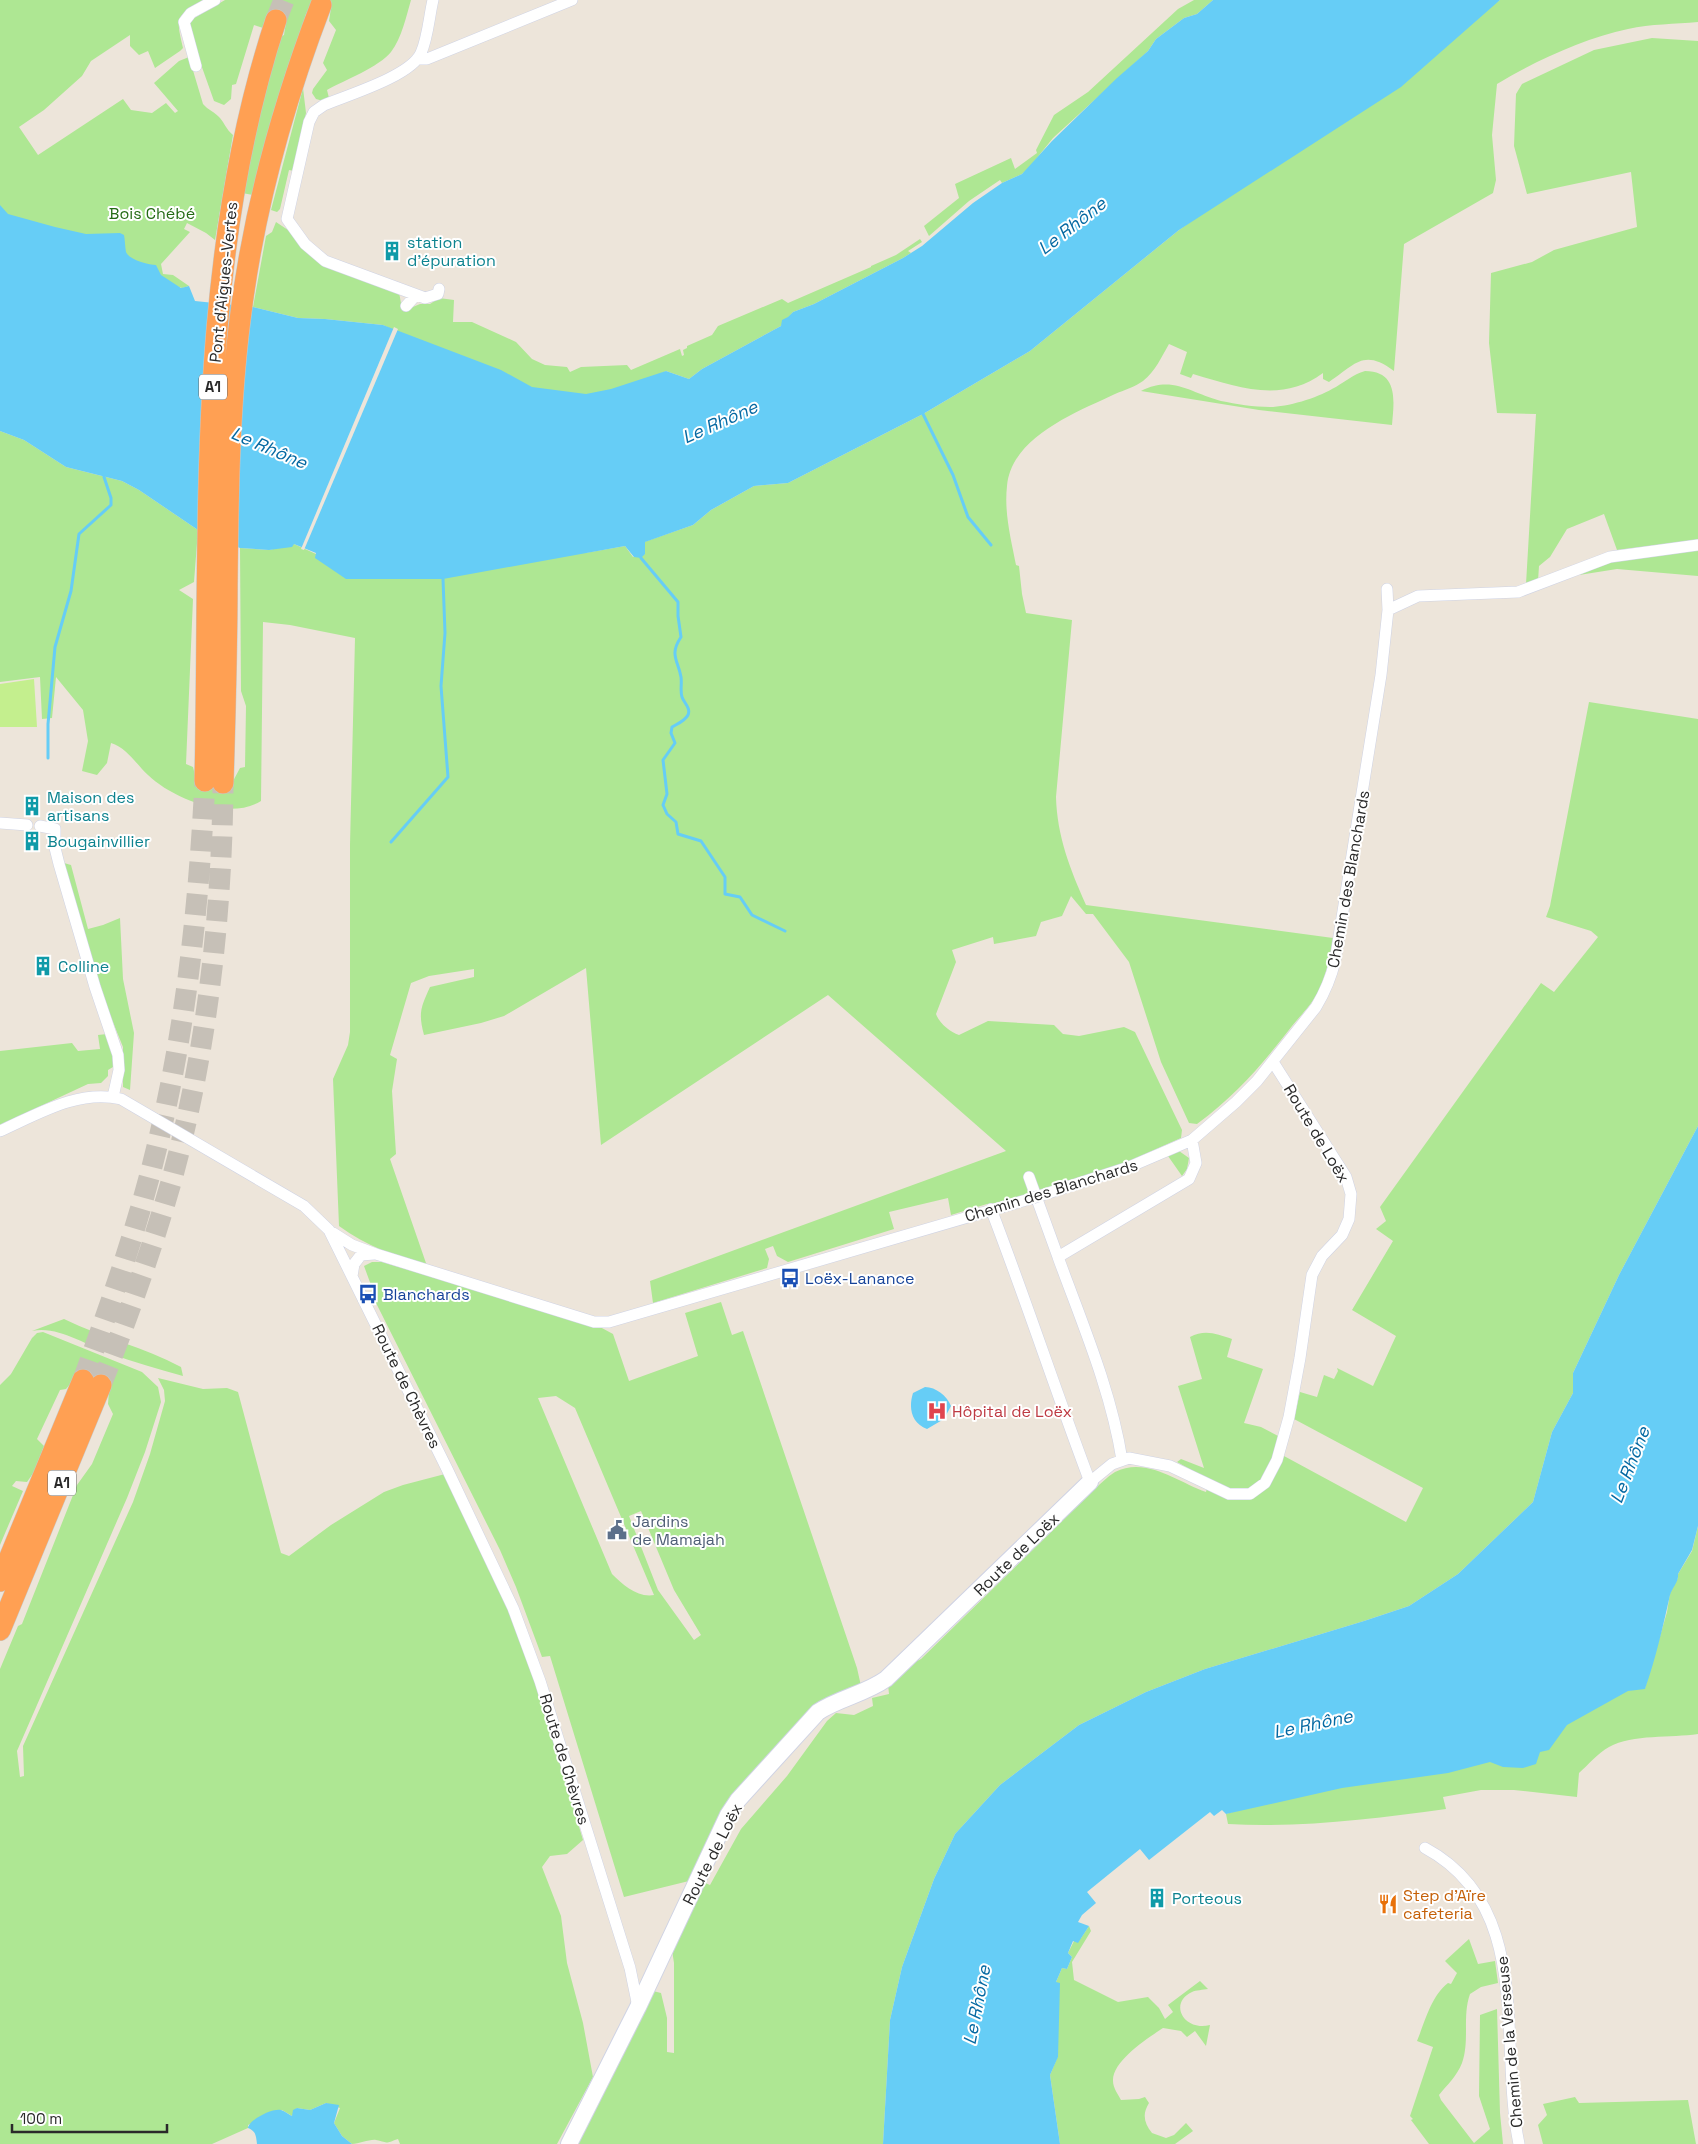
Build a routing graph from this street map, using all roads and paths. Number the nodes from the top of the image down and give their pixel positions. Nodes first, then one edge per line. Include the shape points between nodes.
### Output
1 (215, 0) edge
2 (433, 0) edge
3 (572, 0) edge
4 (321, 6) dead end
5 (276, 20) tunnel mouth
6 (417, 59) junction
7 (196, 66) dead end
8 (439, 289) dead end
9 (416, 295) junction
10 (406, 306) dead end
11 (1698, 545) edge
12 (218, 584) junction
13 (1387, 589) dead end
14 (1388, 610) junction
15 (214, 782) tunnel mouth
16 (0, 823) edge
17 (27, 826) dead end
18 (40, 826) dead end
19 (1273, 1062) junction
20 (113, 1098) junction
21 (0, 1131) edge
22 (1192, 1140) junction
23 (1029, 1177) dead end
24 (991, 1209) junction
25 (329, 1230) junction
26 (376, 1254) junction
27 (1058, 1257) junction
28 (352, 1276) junction
29 (1122, 1460) junction
30 (1090, 1482) junction
31 (0, 1581) edge
32 (0, 1630) edge
33 (1425, 1848) dead end
34 (638, 2007) junction
35 (569, 2144) edge
36 (1519, 2144) edge

1 - 7 street via 191,12 184,22
2 - 6 street
3 - 6 street via 427,59
4 - 12 highway, Pont d'Aigues-Vertes / A1 via 284,114 261,198 248,268 237,345
5 - 12 highway, Pont d'Aigues-Vertes / A1 via 249,112 222,270 211,434
6 - 9 street via 403,72 314,112 287,219 305,244 325,261
8 - 9 street via 438,294 425,298
9 - 10 street
11 - 14 street via 1610,557 1518,592 1418,596
12 - 15 highway, A1
13 - 14 street, Chemin des Blanchards
14 - 19 street, Chemin des Blanchards via 1381,675 1333,969 1316,1007
16 - 17 street
18 - 20 street via 55,829 59,864 118,1055 119,1070
19 - 22 street, Chemin des Blanchards via 1236,1102
19 - 29 street, Route de Loëx via 1346,1177 1351,1201 1349,1220 1342,1235 1322,1256 1310,1282 1296,1384 1275,1465 1261,1487 1250,1494 1236,1495 1170,1466 1136,1459
20 - 21 street, Route de Chèvres via 78,1098
20 - 25 street, Route de Chèvres via 135,1106 304,1206
22 - 24 street, Chemin des Blanchards via 1129,1167 1013,1205
22 - 27 street via 1196,1164 1189,1179
23 - 27 street
24 - 26 street, Chemin des Blanchards via 609,1322 594,1322
24 - 30 street
25 - 26 street, Chemin des Blanchards via 352,1245
25 - 28 street, Route de Chèvres
26 - 28 street via 361,1255 354,1264
27 - 29 street via 1105,1388
28 - 34 street, Route de Chèvres via 513,1608 548,1705 630,1968
29 - 30 street, Route de Loëx
30 - 34 street, Route de Loëx via 894,1672 871,1688 818,1712 748,1788 728,1816
31 - 32 highway, A1 via 92,1383 76,1450
33 - 36 street, Chemin de la Verseuse via 1454,1867 1466,1880 1485,1910 1498,1940 1510,2014 1513,2111
34 - 35 street, Route de Loëx

